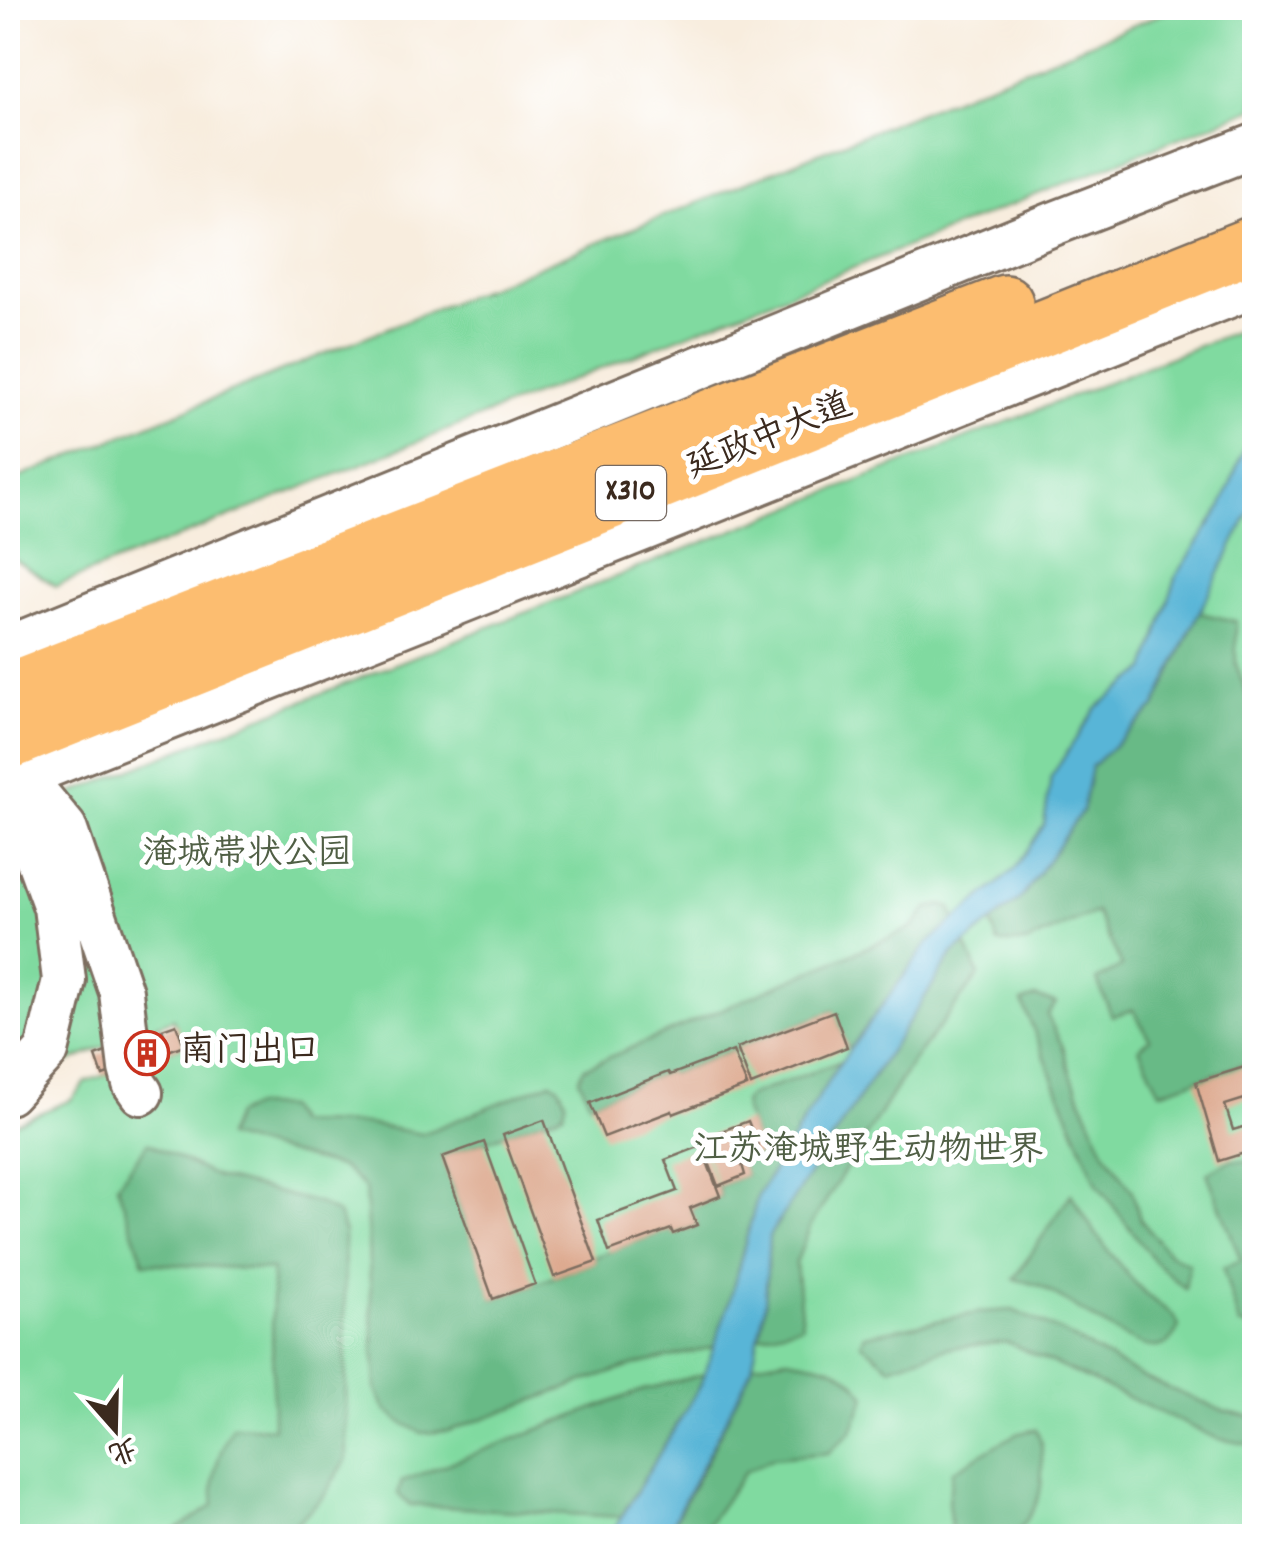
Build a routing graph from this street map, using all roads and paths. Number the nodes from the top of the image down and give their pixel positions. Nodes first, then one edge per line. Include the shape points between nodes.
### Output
1 (1254, 146) edge
2 (1254, 206) edge
3 (1254, 244) edge
4 (1254, 286) edge
5 (8, 648) edge
6 (11, 742) edge
7 (8, 1093) edge
8 (141, 1093) dead end

1 - 5 street
2 - 6 main road, 延政中大道 / X310
3 - 6 main road, 延政中大道 / X310
4 - 6 street
6 - 7 street via 28,833 56,907 64,980 47,1051
6 - 8 street via 65,828 121,992 130,1068

